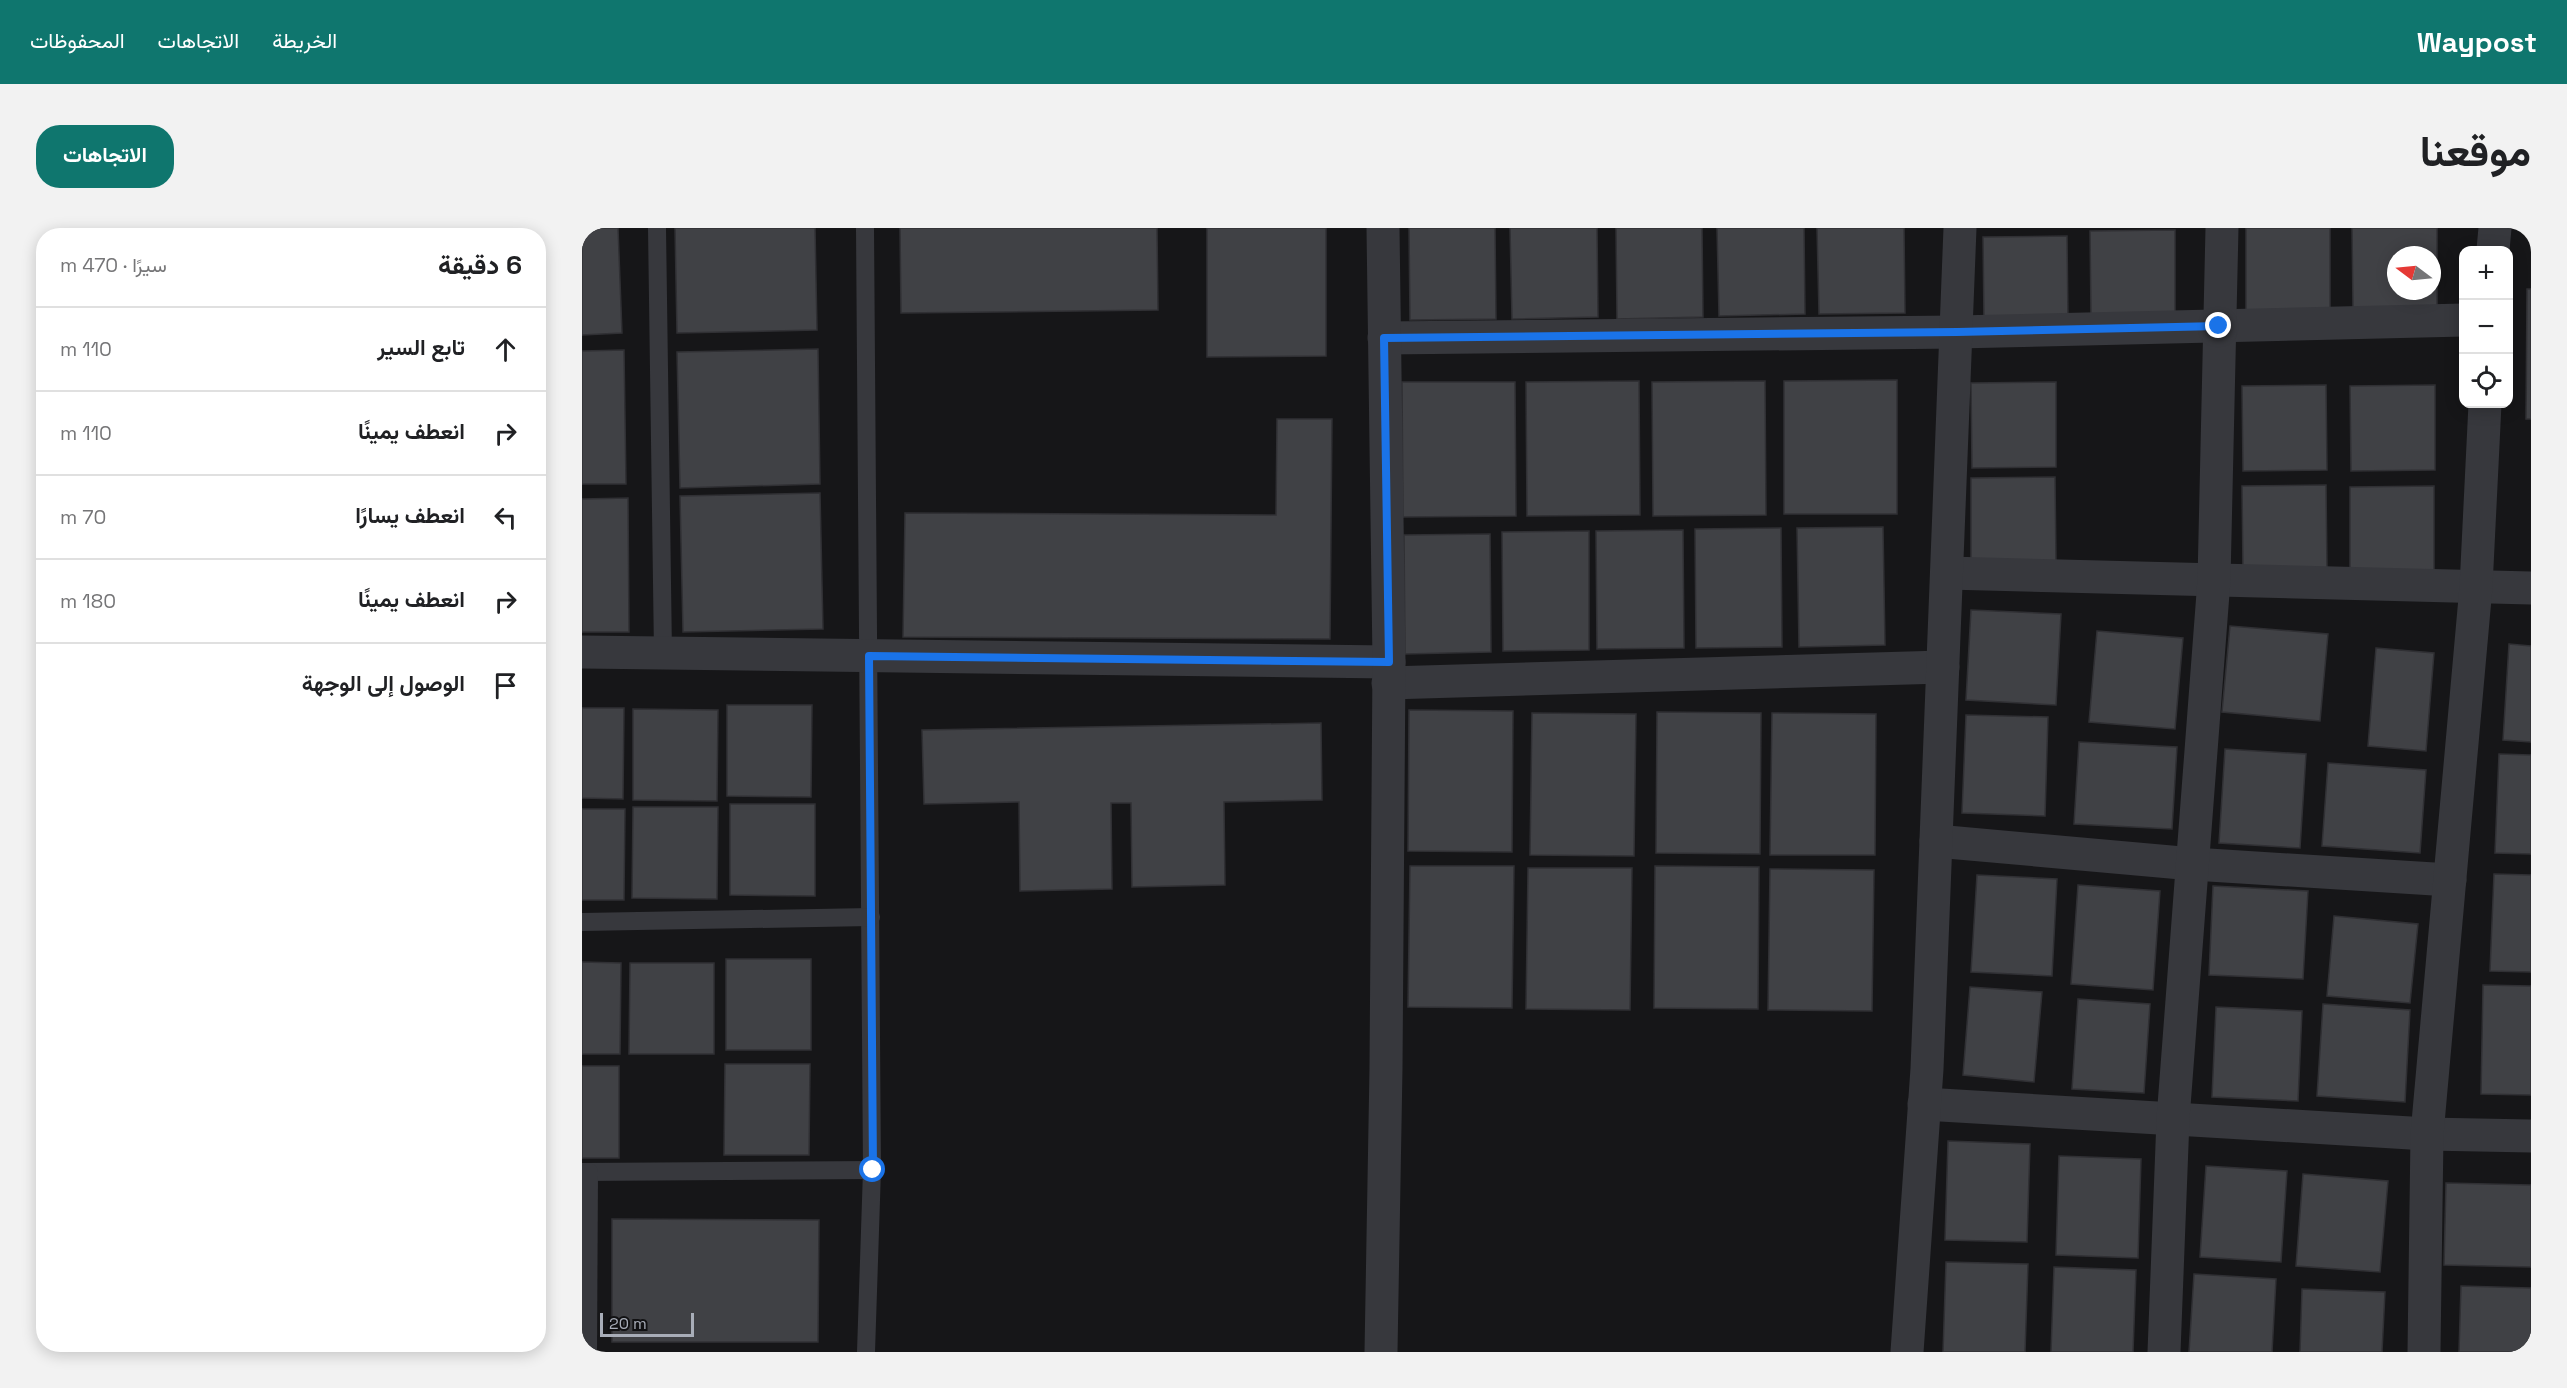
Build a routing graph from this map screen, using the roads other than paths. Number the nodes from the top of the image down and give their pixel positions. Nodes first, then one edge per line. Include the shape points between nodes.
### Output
1 (657, 228) edge
2 (865, 228) edge
3 (1383, 228) edge
4 (1960, 228) edge
5 (2222, 228) edge
6 (2494, 228) edge
7 (2493, 246) edge
8 (2459, 320) edge
9 (2219, 326) junction
10 (1957, 332) junction
11 (1384, 338) junction
12 (2485, 408) edge
13 (1947, 573) junction
14 (2214, 580) junction
15 (2476, 587) junction
16 (2531, 588) edge
17 (582, 652) edge
18 (663, 653) junction
19 (869, 656) junction
20 (1943, 667) junction
21 (1388, 673) junction
22 (1936, 841) junction
23 (2193, 864) junction
24 (2450, 880) junction
25 (871, 917) junction
26 (582, 922) edge
27 (1924, 1104) junction
28 (2173, 1119) junction
29 (2427, 1134) junction
30 (2531, 1136) edge
31 (873, 1170) junction
32 (586, 1172) edge
33 (588, 1352) edge
34 (866, 1352) edge
35 (1381, 1352) edge
36 (1907, 1352) edge
37 (2164, 1352) edge
38 (2424, 1352) edge

1 - 18 lane
2 - 19 lane
3 - 11 street
4 - 10 street
5 - 9 street
6 - 7 street
8 - 9 street
9 - 10 street
9 - 14 street
10 - 11 street
10 - 13 street
11 - 21 street
12 - 15 street
13 - 14 street
13 - 20 street
14 - 15 street
14 - 23 street
15 - 16 street
15 - 24 street
17 - 18 street
18 - 19 street
19 - 21 street
19 - 25 lane
20 - 21 street
20 - 22 street
21 - 35 street
22 - 23 street
22 - 27 street
23 - 24 street
23 - 28 street
24 - 29 street
25 - 26 lane
25 - 31 lane
27 - 28 street
27 - 36 street
28 - 29 street
28 - 37 street
29 - 30 street
29 - 38 street
31 - 32 lane
31 - 34 lane
32 - 33 lane

